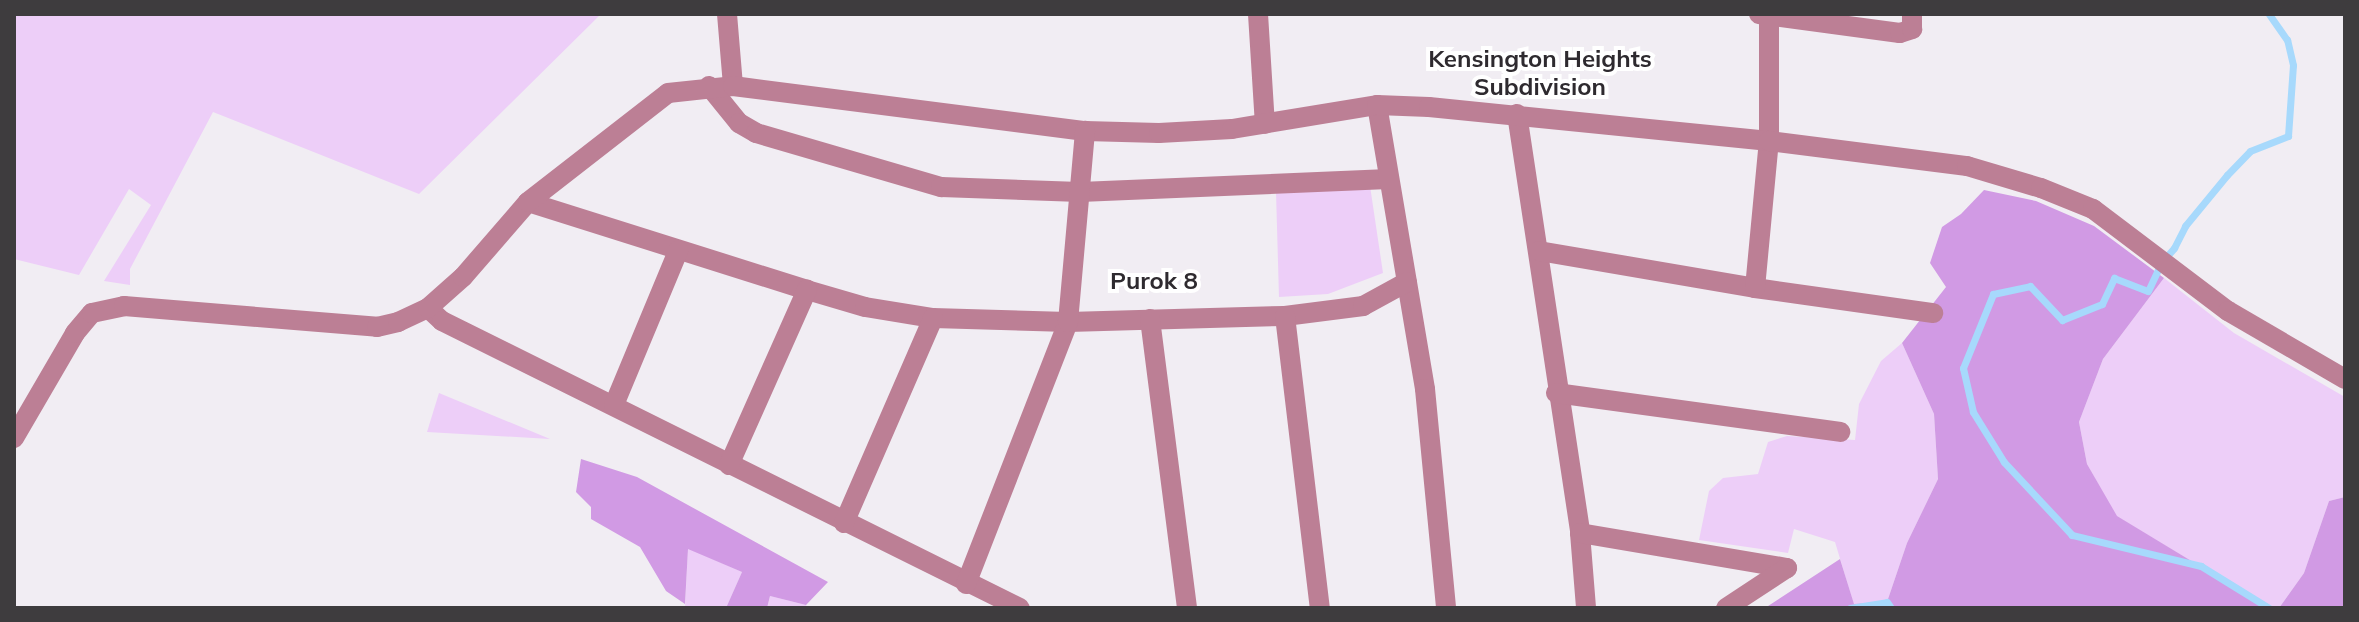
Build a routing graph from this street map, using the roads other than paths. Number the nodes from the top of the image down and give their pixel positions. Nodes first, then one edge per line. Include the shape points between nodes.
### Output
1 (727, 14) edge
2 (1258, 14) edge
3 (1912, 14) edge
4 (1766, 15) edge
5 (709, 86) junction
6 (733, 86) junction
7 (1377, 105) junction
8 (1517, 114) junction
9 (1265, 124) junction
10 (1085, 131) junction
11 (1769, 141) junction
12 (1389, 179) junction
13 (1080, 192) junction
14 (528, 202) junction
15 (678, 251) junction
16 (1539, 251) junction
17 (1407, 282) junction
18 (1755, 288) junction
19 (807, 290) junction
20 (428, 308) junction
21 (1933, 313) dead end
22 (1285, 316) junction
23 (933, 318) junction
24 (1150, 319) junction
25 (1068, 322) junction
26 (2345, 379) edge
27 (1556, 393) junction
28 (614, 405) junction
29 (1840, 432) dead end
30 (14, 438) edge
31 (729, 465) junction
32 (844, 523) junction
33 (1580, 533) junction
34 (966, 584) junction
35 (1020, 608) edge
36 (1187, 608) edge
37 (1320, 608) edge
38 (1446, 608) edge
39 (1586, 608) edge
40 (1726, 608) edge

1 - 6 street
2 - 9 street
3 - 4 street via 1912,29 1900,33
4 - 11 street
5 - 6 street
5 - 13 street via 739,123 756,133 851,163 941,187
5 - 14 street via 668,93
6 - 10 street
7 - 8 street
7 - 9 street
7 - 12 street
8 - 11 street
8 - 16 street
9 - 10 street via 1185,132
10 - 13 street
11 - 18 street
11 - 26 street via 1983,170 2093,209 2228,311
12 - 13 street
12 - 17 street
13 - 25 street
14 - 15 street
14 - 20 street via 463,277
15 - 19 street
15 - 28 street
16 - 18 street
16 - 27 street
17 - 22 street via 1363,306
17 - 38 street via 1425,389
18 - 21 street
19 - 23 street via 865,307
19 - 31 street
20 - 28 street via 442,321
20 - 30 street via 377,327 106,308 83,321
22 - 24 street
22 - 37 street
23 - 25 street
23 - 32 street
24 - 25 street
24 - 36 street
25 - 34 street
27 - 29 street
27 - 33 street
28 - 31 street
31 - 32 street
32 - 34 street
33 - 39 street
33 - 40 street via 1787,568
34 - 35 street

